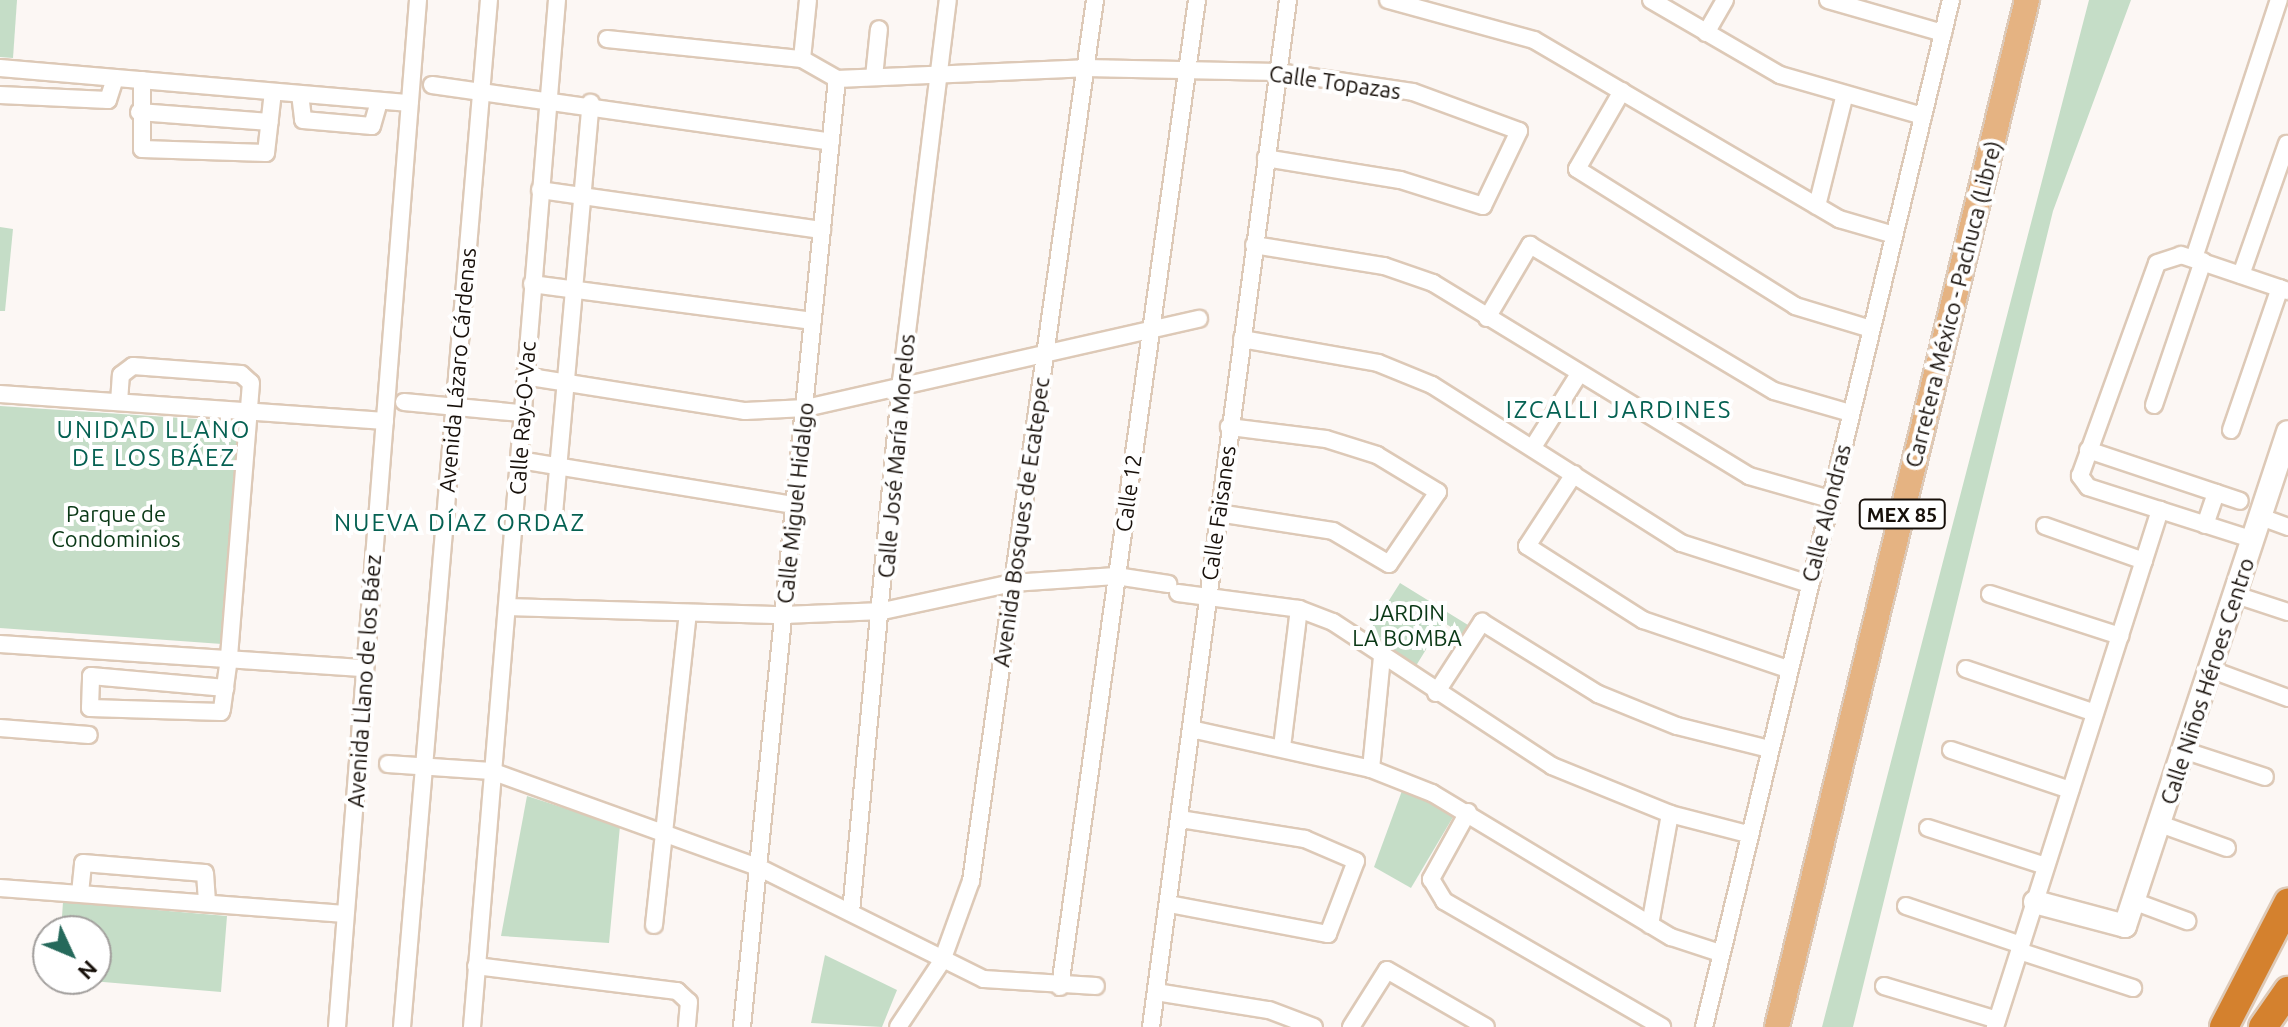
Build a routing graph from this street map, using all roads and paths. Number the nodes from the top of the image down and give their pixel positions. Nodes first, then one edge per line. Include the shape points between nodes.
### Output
1 (418, 0) edge
2 (489, 0) edge
3 (557, 0) edge
4 (800, 0) edge
5 (808, 0) edge
6 (948, 0) edge
7 (1095, 0) edge
8 (1197, 0) edge
9 (1288, 0) edge
10 (1388, 0) edge
11 (1651, 0) edge
12 (1725, 0) edge
13 (1828, 0) edge
14 (1951, 0) edge
15 (2027, 0) edge
16 (2279, 0) edge
17 (1444, 5) edge
18 (879, 29) dead end
19 (1706, 33) junction
20 (1943, 33) junction
21 (607, 39) dead end
22 (802, 59) junction
23 (0, 68) edge
24 (1085, 68) junction
25 (1187, 68) junction
26 (1278, 72) junction
27 (939, 74) junction
28 (874, 77) junction
29 (115, 78) junction
30 (837, 79) junction
31 (142, 80) junction
32 (432, 85) dead end
33 (481, 91) junction
34 (1622, 91) junction
35 (273, 92) junction
36 (300, 94) junction
37 (0, 95) edge
38 (548, 98) junction
39 (1844, 98) junction
40 (379, 101) junction
41 (410, 103) junction
42 (591, 103) junction
43 (139, 112) junction
44 (1923, 116) junction
45 (270, 122) junction
46 (831, 142) junction
47 (2287, 144) edge
48 (1266, 158) junction
49 (540, 190) junction
50 (583, 196) junction
51 (1817, 206) junction
52 (822, 230) junction
53 (1894, 235) junction
54 (1254, 245) junction
55 (2198, 260) junction
56 (2241, 275) junction
57 (532, 284) junction
58 (575, 289) junction
59 (2284, 289) edge
60 (1487, 318) junction
61 (1199, 319) dead end
62 (813, 321) junction
63 (1150, 326) junction
64 (1871, 329) junction
65 (1242, 339) junction
66 (1045, 349) junction
67 (1579, 374) junction
68 (524, 376) junction
69 (901, 381) junction
70 (566, 383) junction
71 (0, 394) edge
72 (119, 402) junction
73 (404, 402) dead end
74 (2154, 405) dead end
75 (453, 406) junction
76 (806, 408) junction
77 (251, 412) junction
78 (521, 413) junction
79 (1850, 413) junction
80 (385, 421) junction
81 (1229, 427) junction
82 (2231, 430) dead end
83 (2287, 439) edge
84 (1533, 447) junction
85 (2088, 450) junction
86 (519, 460) junction
87 (558, 468) junction
88 (1574, 474) junction
89 (2216, 493) junction
90 (1830, 499) junction
91 (2240, 501) dead end
92 (795, 505) junction
93 (2160, 510) junction
94 (1218, 513) junction
95 (554, 514) dead end
96 (2261, 517) junction
97 (2205, 525) junction
98 (2045, 526) dead end
99 (2288, 527) edge
100 (2254, 540) junction
101 (2144, 561) junction
102 (1116, 576) junction
103 (1012, 583) junction
104 (1809, 584) junction
105 (1990, 594) dead end
106 (2236, 595) junction
107 (1206, 598) junction
108 (507, 607) junction
109 (1299, 609) junction
110 (883, 611) junction
111 (2288, 612) edge
112 (688, 614) junction
113 (783, 615) junction
114 (2120, 636) junction
115 (0, 644) edge
116 (1382, 657) junction
117 (229, 658) junction
118 (365, 668) junction
119 (1788, 669) junction
120 (1966, 669) dead end
121 (2212, 670) junction
122 (225, 688) junction
123 (1436, 693) junction
124 (2288, 698) edge
125 (2095, 713) junction
126 (0, 728) edge
127 (1191, 729) junction
128 (89, 735) dead end
129 (1282, 747) junction
130 (1769, 749) junction
131 (1951, 750) dead end
132 (2186, 751) junction
133 (426, 762) junction
134 (388, 764) dead end
135 (1371, 769) junction
136 (491, 771) junction
137 (2265, 777) dead end
138 (2070, 790) junction
139 (1468, 812) junction
140 (1670, 814) junction
141 (1180, 819) junction
142 (2160, 824) junction
143 (1928, 828) dead end
144 (1748, 834) junction
145 (664, 835) junction
146 (2227, 848) dead end
147 (2046, 866) junction
148 (758, 867) junction
149 (0, 888) edge
150 (80, 893) junction
151 (207, 900) junction
152 (2133, 901) junction
153 (2035, 902) junction
154 (2288, 903) edge
155 (1169, 904) junction
156 (1906, 906) dead end
157 (851, 912) junction
158 (345, 914) junction
159 (2187, 921) dead end
160 (654, 925) dead end
161 (1650, 925) junction
162 (2020, 948) junction
163 (1720, 953) junction
164 (942, 961) junction
165 (476, 966) junction
166 (1096, 986) dead end
167 (1884, 986) dead end
168 (1060, 987) junction
169 (2133, 988) dead end
170 (2288, 991) edge
171 (1156, 992) junction
172 (1995, 1025) edge
173 (337, 1027) edge
174 (402, 1027) edge
175 (472, 1027) edge
176 (687, 1027) edge
177 (742, 1027) edge
178 (898, 1027) edge
179 (1151, 1027) edge
180 (1314, 1027) edge
181 (1351, 1027) edge
182 (1486, 1027) edge
183 (1662, 1027) edge
184 (1704, 1027) edge
185 (1777, 1027) edge
186 (2224, 1027) edge
187 (2263, 1027) edge

1 - 41 street, Avenida Llano de los Báez
2 - 33 street, Avenida Lázaro Cárdenas
3 - 38 street, Calle Ray-O-Vac
4 - 5 street
5 - 22 street
6 - 27 street, Calle José María Morelos
7 - 24 street, Avenida Bosques de Ecatepec
8 - 25 street, Calle 12
9 - 26 street, Calle Faisanes
10 - 17 street
11 - 19 street
12 - 19 street
13 - 20 street
14 - 20 street, Calle Alondras
15 - 185 main road, Carretera México - Pachuca (Libre) / MEX 85
16 - 55 street
17 - 34 street via 1534,40
18 - 28 street
19 - 39 street via 1780,75
20 - 44 street, Calle Alondras
21 - 22 street
22 - 30 street
23 - 29 street
24 - 25 street, Calle Topazas
24 - 27 street, Calle Topazas
24 - 66 street, Avenida Bosques de Ecatepec
25 - 26 street, Calle Topazas
25 - 63 street, Calle 12
26 - 48 street, Calle Faisanes
26 - 48 street, Calle Topazas via 1413,92 1519,131 1483,206 1400,180
27 - 28 street, Calle Topazas
27 - 69 street, Calle José María Morelos
28 - 30 street, Calle Topazas
29 - 31 street
29 - 37 street via 108,100
30 - 46 street, Calle Miguel Hidalgo
31 - 35 street
31 - 43 street
32 - 33 street
33 - 38 street
33 - 75 street, Avenida Lázaro Cárdenas
34 - 51 street
34 - 64 street via 1577,169 1795,306
35 - 36 street
35 - 45 street
36 - 40 street
36 - 40 street via 303,120 372,126
38 - 42 street
38 - 49 street, Calle Ray-O-Vac
39 - 44 street
39 - 51 street
40 - 41 street
41 - 80 street, Avenida Llano de los Báez
42 - 46 street
42 - 50 street
43 - 45 street
43 - 45 street via 142,149 262,154
44 - 53 street, Calle Alondras
46 - 52 street, Calle Miguel Hidalgo
47 - 56 street
48 - 54 street, Calle Faisanes
49 - 50 street
49 - 57 street, Calle Ray-O-Vac
50 - 52 street
50 - 58 street
51 - 53 street
52 - 62 street, Calle Miguel Hidalgo
53 - 64 street, Calle Alondras
54 - 60 street via 1384,266 1433,283
54 - 65 street, Calle Faisanes
55 - 56 street
55 - 74 street
55 - 85 street via 2169,257 2148,274
56 - 59 street
57 - 58 street
57 - 68 street, Calle Ray-O-Vac
58 - 62 street
58 - 70 street
59 - 82 street
60 - 67 street
60 - 79 street via 1530,245 1774,391
61 - 63 street
62 - 76 street, Calle Miguel Hidalgo
63 - 66 street
63 - 102 street, Calle 12
64 - 79 street, Calle Alondras
65 - 81 street, Calle Faisanes
65 - 84 street via 1378,363 1432,385
66 - 69 street
66 - 103 street, Avenida Bosques de Ecatepec
67 - 84 street
67 - 90 street via 1749,476
68 - 70 street
68 - 78 street, Calle Ray-O-Vac
69 - 76 street
69 - 110 street, Calle José María Morelos
70 - 76 street via 745,411
70 - 87 street
71 - 72 street
72 - 77 street
72 - 77 street via 126,368 164,368 247,377
73 - 75 street
75 - 78 street
75 - 133 street, Avenida Lázaro Cárdenas
76 - 92 street, Calle Miguel Hidalgo
77 - 80 street
77 - 117 street
78 - 86 street, Calle Ray-O-Vac
79 - 90 street, Calle Alondras
80 - 118 street, Avenida Llano de los Báez
81 - 94 street, Calle Faisanes
81 - 94 street via 1339,443 1377,455 1438,492 1389,564 1333,531
83 - 96 main road, Calle Niños Héroes Centro
84 - 88 street
85 - 89 street
85 - 93 street via 2082,482
86 - 87 street
86 - 108 street, Calle Ray-O-Vac
87 - 92 street
87 - 95 street
88 - 104 street via 1681,543
88 - 119 street via 1527,546 1643,620
89 - 91 street
89 - 97 street
90 - 104 street, Calle Alondras
92 - 113 street, Calle Miguel Hidalgo
93 - 97 street
93 - 101 street
94 - 107 street, Calle Faisanes
96 - 99 street
96 - 100 main road, Calle Niños Héroes Centro
97 - 100 street
98 - 101 street
100 - 106 main road, Calle Niños Héroes Centro
101 - 114 street
102 - 103 street
102 - 107 street
102 - 168 street, Calle 12
103 - 110 street
103 - 164 street, Avenida Bosques de Ecatepec via 971,881
104 - 119 street, Calle Alondras
105 - 114 street
106 - 111 street
106 - 121 main road, Calle Niños Héroes Centro
107 - 109 street
107 - 127 street, Calle Faisanes
108 - 112 street
108 - 136 street, Calle Ray-O-Vac
109 - 116 street
109 - 129 street
110 - 113 street
110 - 157 street, Calle José María Morelos
112 - 113 street
112 - 145 street
113 - 148 street, Calle Miguel Hidalgo
114 - 125 street
115 - 117 street
116 - 123 street
116 - 135 street
117 - 118 street
117 - 122 street
118 - 158 street, Avenida Llano de los Báez
119 - 130 street, Calle Alondras
120 - 125 street
121 - 124 street
121 - 132 main road, Calle Niños Héroes Centro
122 - 122 street via 219,714 90,708 91,676
123 - 130 street via 1482,622 1598,694 1677,726
123 - 140 street via 1552,766
125 - 138 street
126 - 128 street
127 - 129 street
127 - 141 street, Calle Faisanes
129 - 135 street
130 - 144 street, Calle Alondras
131 - 138 street
132 - 137 street
132 - 142 main road, Calle Niños Héroes Centro
133 - 134 street
133 - 136 street
133 - 174 street, Avenida Lázaro Cárdenas
135 - 139 street
136 - 145 street
136 - 165 street, Calle Ray-O-Vac
138 - 147 street
139 - 161 street
139 - 183 street via 1431,879 1444,901
140 - 144 street
140 - 161 street
141 - 155 street, Calle Faisanes
141 - 155 street via 1305,839 1356,861 1328,934
142 - 146 street
142 - 152 main road, Calle Niños Héroes Centro
143 - 147 street
144 - 163 street, Calle Alondras
145 - 148 street
145 - 160 street
147 - 153 street
148 - 157 street
148 - 177 street, Calle Miguel Hidalgo
149 - 150 street
150 - 151 street
150 - 151 street via 83,863 205,873
151 - 158 street
152 - 153 main road, Calle Niños Héroes Centro via 2123,929
152 - 159 street
153 - 162 street
154 - 186 highway
155 - 171 street, Calle Faisanes
156 - 162 street
157 - 164 street
158 - 173 street, Avenida Llano de los Báez
161 - 163 street
162 - 169 street
162 - 172 street
163 - 184 street, Calle Alondras
164 - 168 street via 984,979
164 - 178 street, Avenida Bosques de Ecatepec
165 - 175 street, Calle Ray-O-Vac
165 - 176 street via 677,991 689,1002
166 - 168 street
167 - 172 street
170 - 187 highway
171 - 179 street, Calle Faisanes
171 - 180 street via 1269,1010
181 - 182 street via 1387,970

